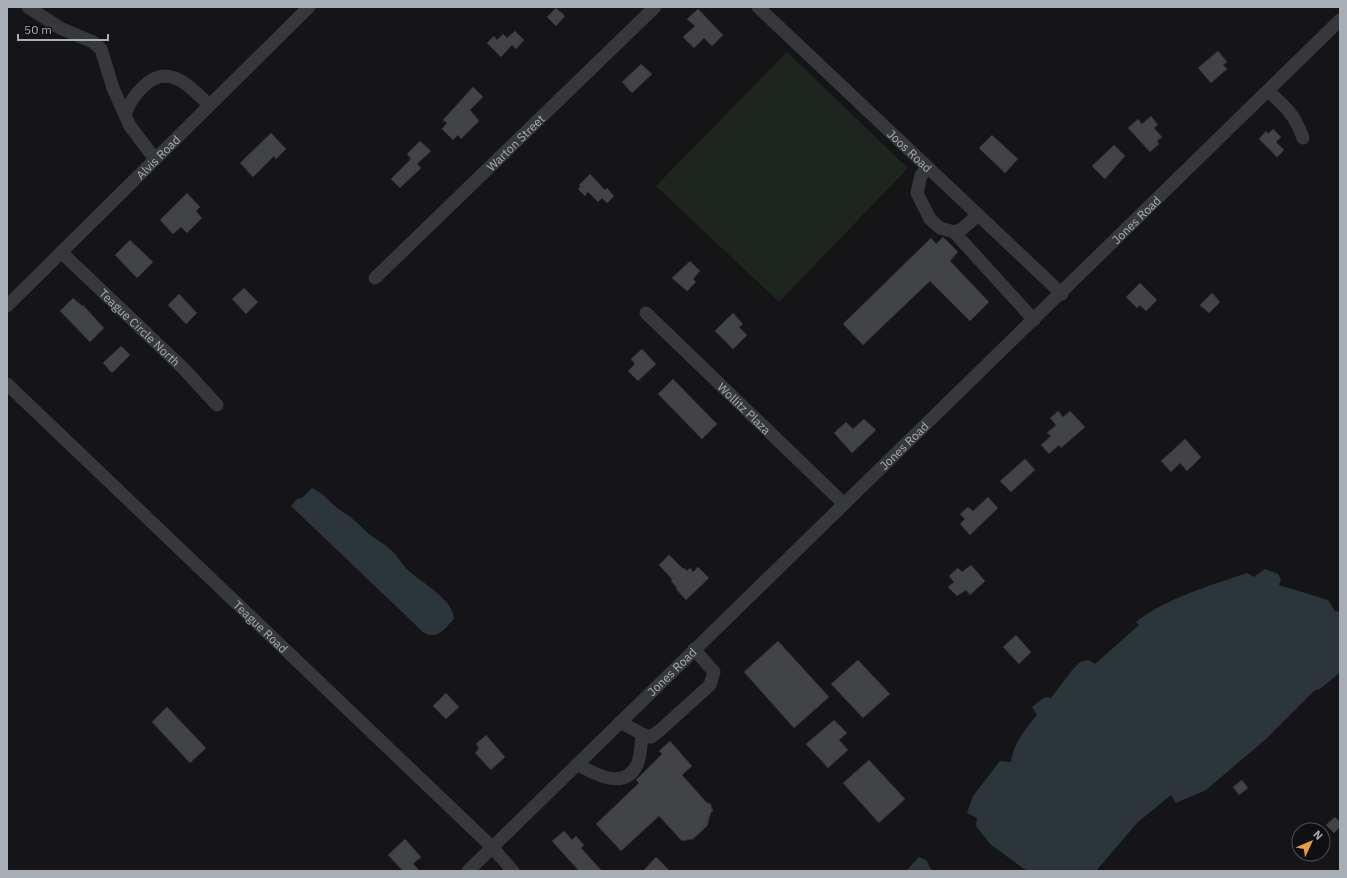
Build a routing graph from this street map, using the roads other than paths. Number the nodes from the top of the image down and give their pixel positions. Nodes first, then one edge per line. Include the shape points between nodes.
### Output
1 (28, 7) edge
2 (309, 7) edge
3 (655, 7) edge
4 (758, 7) edge
5 (1340, 20) edge
6 (1268, 91) junction
7 (209, 105) junction
8 (125, 115) junction
9 (1303, 138) dead end
10 (155, 159) junction
11 (928, 168) junction
12 (978, 215) junction
13 (954, 232) junction
14 (61, 252) junction
15 (376, 278) dead end
16 (1062, 294) junction
17 (7, 306) edge
18 (646, 313) dead end
19 (1034, 320) junction
20 (7, 384) edge
21 (217, 405) dead end
22 (843, 504) junction
23 (694, 649) junction
24 (620, 722) junction
25 (642, 734) junction
26 (577, 764) junction
27 (492, 847) junction
28 (468, 871) edge
29 (513, 871) edge

1 - 8 street via 60,28 93,42 101,49 113,88
2 - 7 street, Alvis Road
3 - 15 street, Warton Street
4 - 11 street, Joos Road
5 - 6 street, Jones Road
6 - 9 street via 1290,111
6 - 16 street, Jones Road
7 - 8 street via 186,84 168,75 158,76 136,93
7 - 10 street, Alvis Road
8 - 10 street via 130,126
10 - 14 street, Alvis Road
11 - 12 street, Joos Road
11 - 13 street via 921,175 917,193 930,219 940,228
12 - 13 street via 962,229
12 - 16 street, Joos Road
13 - 19 street
14 - 17 street, Alvis Road
14 - 21 street, Teague Circle North
16 - 19 street, Jones Road
18 - 22 street, Wollitz Plaza
19 - 22 street, Jones Road
20 - 27 street, Teague Road
22 - 23 street, Jones Road
23 - 24 street, Jones Road
23 - 25 street via 714,672 710,685 651,737
24 - 25 street
24 - 26 street, Jones Road
25 - 26 street via 637,765 631,774 619,780 598,776
26 - 27 street, Jones Road
27 - 28 street, Jones Road
27 - 29 street, Teague Road

